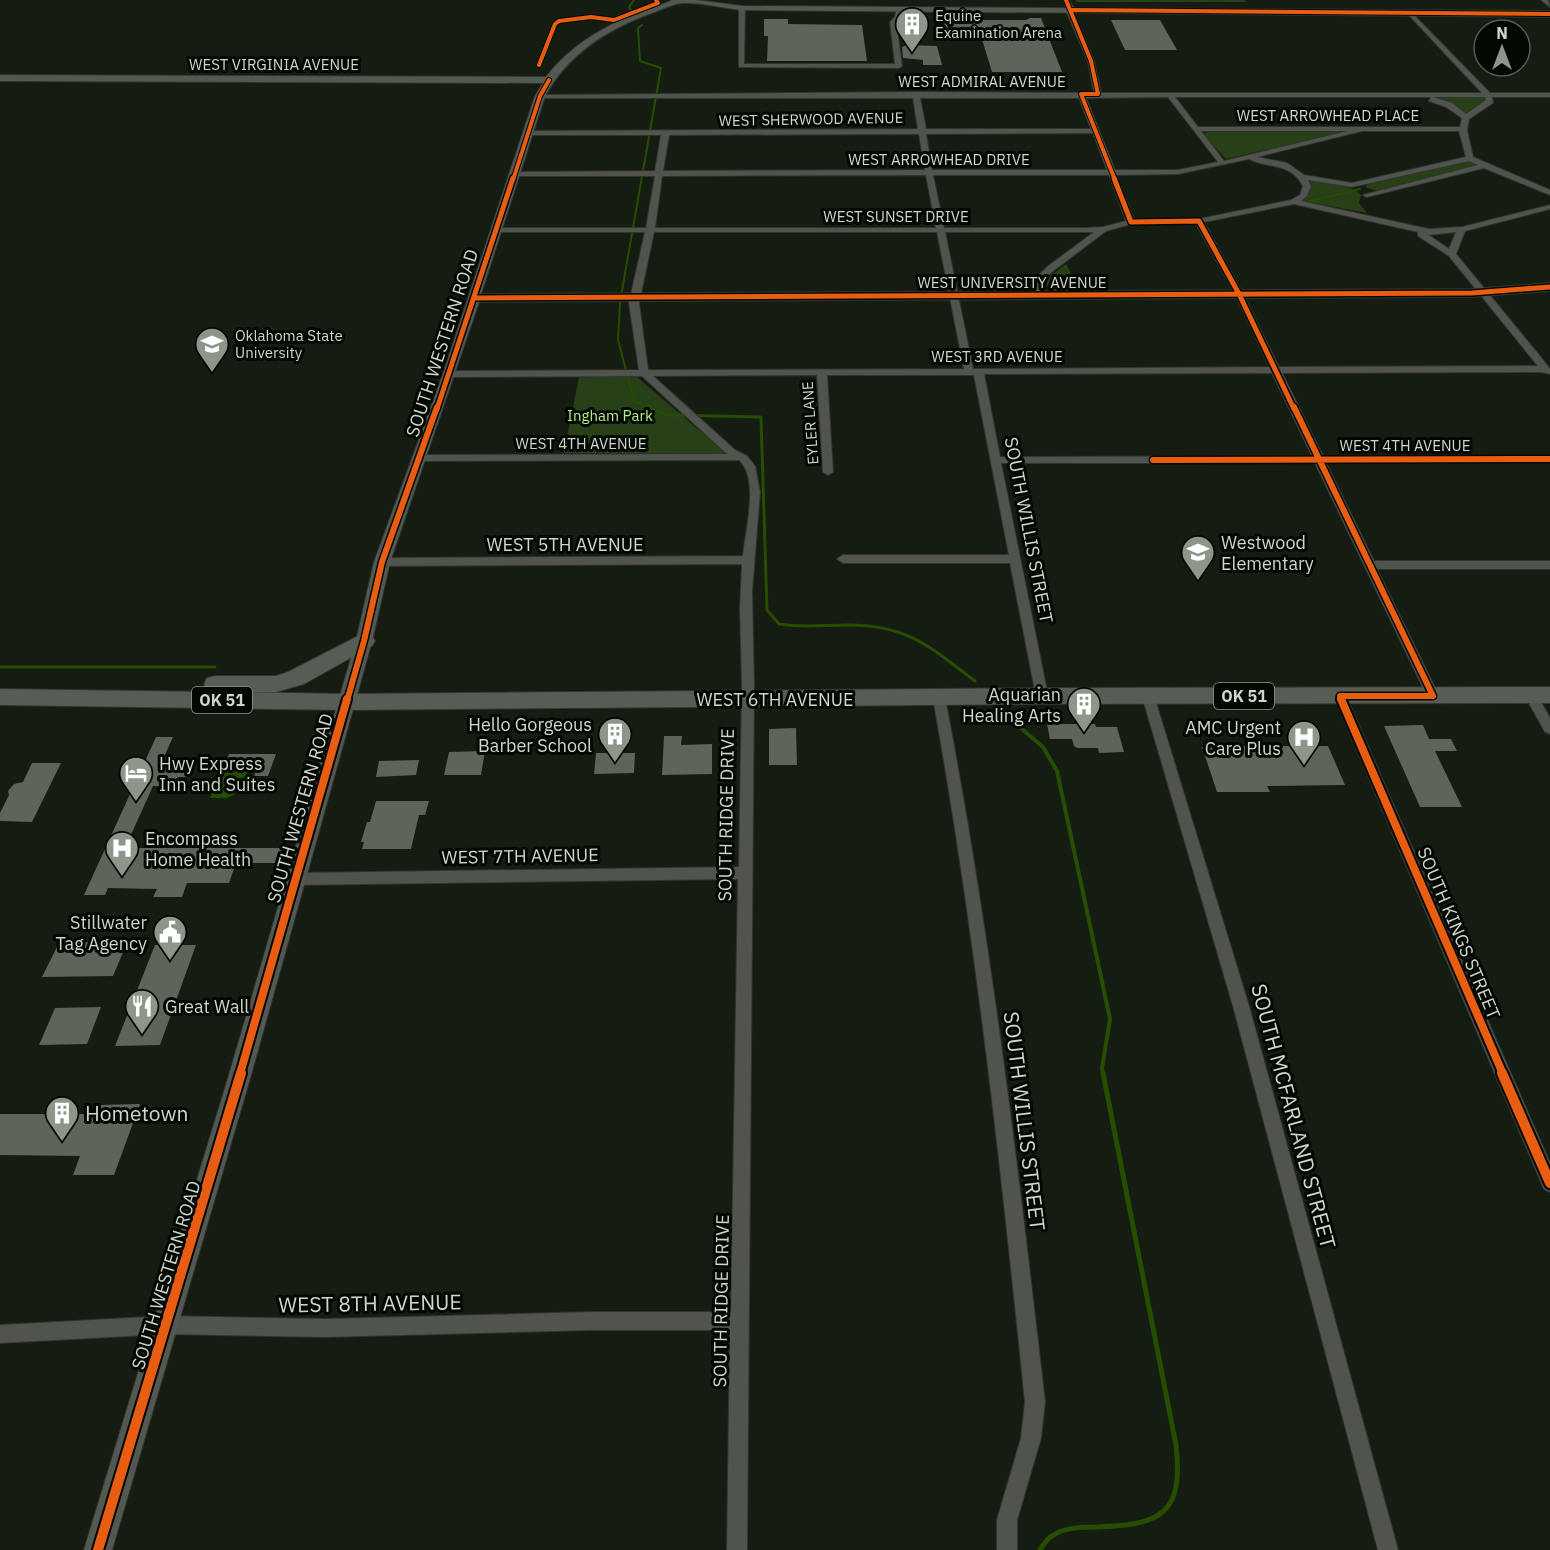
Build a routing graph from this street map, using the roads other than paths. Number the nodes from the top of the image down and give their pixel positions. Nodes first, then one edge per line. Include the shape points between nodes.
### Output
1 (680, 0) edge
2 (1066, 0) edge
3 (1544, 0) edge
4 (708, 3) edge
5 (1550, 5) edge
6 (742, 8) junction
7 (881, 8) junction
8 (899, 8) junction
9 (1072, 10) junction
10 (1408, 12) junction
11 (1550, 14) edge
12 (893, 22) junction
13 (0, 78) edge
14 (549, 80) junction
15 (916, 94) junction
16 (1081, 94) junction
17 (1098, 94) junction
18 (1169, 94) junction
19 (1425, 95) junction
20 (1550, 95) edge
21 (540, 96) junction
22 (1489, 98) junction
23 (1465, 117) junction
24 (1194, 129) junction
25 (1358, 129) junction
26 (1461, 129) junction
27 (922, 131) junction
28 (1095, 131) junction
29 (527, 133) junction
30 (660, 134) junction
31 (1276, 150) junction
32 (1248, 157) junction
33 (1470, 158) junction
34 (1222, 163) junction
35 (1285, 164) junction
36 (1485, 166) junction
37 (1112, 172) junction
38 (929, 173) junction
39 (514, 174) junction
40 (658, 174) junction
41 (1303, 177) junction
42 (1352, 185) junction
43 (1538, 189) junction
44 (1550, 193) edge
45 (1294, 202) junction
46 (1549, 207) edge
47 (1199, 221) junction
48 (1131, 222) junction
49 (940, 229) junction
50 (1104, 229) junction
51 (1410, 229) junction
52 (650, 230) junction
53 (1462, 230) junction
54 (495, 231) junction
55 (1452, 254) junction
56 (1550, 287) edge
57 (1480, 292) junction
58 (1239, 294) junction
59 (1040, 295) junction
60 (954, 296) junction
61 (474, 297) junction
62 (626, 297) junction
63 (1274, 370) junction
64 (974, 371) junction
65 (822, 372) junction
66 (1547, 372) edge
67 (644, 373) junction
68 (449, 374) junction
69 (742, 456) junction
70 (420, 458) junction
71 (1317, 459) junction
72 (1550, 459) edge
73 (995, 460) junction
74 (828, 472) dead end
75 (1015, 559) junction
76 (843, 560) dead end
77 (748, 561) junction
78 (382, 562) junction
79 (1550, 565) edge
80 (1369, 566) junction
81 (364, 641) junction
82 (0, 684) edge
83 (1042, 696) junction
84 (1148, 696) junction
85 (1340, 696) junction
86 (1433, 696) junction
87 (1540, 696) edge
88 (0, 697) edge
89 (939, 698) junction
90 (748, 699) junction
91 (346, 702) junction
92 (1550, 729) edge
93 (745, 873) junction
94 (296, 879) junction
95 (1550, 1183) edge
96 (740, 1321) junction
97 (166, 1325) junction
98 (0, 1334) edge
99 (98, 1550) edge
100 (737, 1550) edge
101 (1007, 1550) edge
102 (1388, 1550) edge

1 - 4 street
1 - 14 street, SOUTH WESTERN ROAD via 613,28 577,51
2 - 9 street
3 - 5 street
4 - 6 street
6 - 7 street
6 - 12 street via 741,66 899,66
7 - 8 street
7 - 12 street
8 - 9 street
8 - 12 street
9 - 10 street
9 - 17 street
10 - 11 street
10 - 22 street
13 - 14 street, WEST VIRGINIA AVENUE
14 - 21 street, SOUTH WESTERN ROAD
15 - 16 street, WEST ADMIRAL AVENUE
15 - 21 street, WEST ADMIRAL AVENUE
15 - 27 street, SOUTH WILLIS STREET
16 - 17 street, WEST ADMIRAL AVENUE
16 - 28 street
17 - 18 street, WEST ADMIRAL AVENUE
18 - 19 street, WEST ADMIRAL AVENUE
18 - 24 street
19 - 22 street, WEST ADMIRAL AVENUE
19 - 23 street, WEST ADMIRAL AVENUE
20 - 22 street, WEST ADMIRAL AVENUE
21 - 29 street, SOUTH WESTERN ROAD
22 - 23 street
23 - 26 street
24 - 25 street, WEST ARROWHEAD PLACE
24 - 34 street
25 - 26 street, WEST ARROWHEAD PLACE
25 - 31 street, WEST ARROWHEAD DRIVE
26 - 33 street
27 - 28 street, WEST SHERWOOD AVENUE
27 - 30 street, WEST SHERWOOD AVENUE
27 - 38 street, SOUTH WILLIS STREET
28 - 37 street
29 - 30 street, WEST SHERWOOD AVENUE
29 - 39 street, SOUTH WESTERN ROAD
30 - 40 street
31 - 32 street, WEST ARROWHEAD DRIVE
31 - 35 street
32 - 34 street, WEST ARROWHEAD DRIVE
32 - 35 street
33 - 36 street
33 - 42 street
34 - 37 street, WEST ARROWHEAD DRIVE via 1178,172
35 - 41 street
36 - 42 street via 1370,198
36 - 43 street
37 - 38 street, WEST ARROWHEAD DRIVE
37 - 48 street
38 - 40 street, WEST ARROWHEAD DRIVE
38 - 49 street, SOUTH WILLIS STREET
39 - 40 street, WEST ARROWHEAD DRIVE
39 - 54 street, SOUTH WESTERN ROAD
40 - 52 street
41 - 42 street
41 - 45 street via 1307,186 1303,196
43 - 44 street
43 - 46 street via 1534,189
45 - 47 street, WEST SUNSET DRIVE
45 - 51 street, WEST SUNSET DRIVE via 1372,216
46 - 53 street
47 - 48 street, WEST SUNSET DRIVE
47 - 58 street
48 - 50 street, WEST SUNSET DRIVE
49 - 50 street, WEST SUNSET DRIVE
49 - 52 street, WEST SUNSET DRIVE
49 - 60 street, SOUTH WILLIS STREET
50 - 59 street via 1050,268 1038,281
51 - 53 street via 1442,233
51 - 55 street
52 - 54 street, WEST SUNSET DRIVE
52 - 62 street
53 - 55 street
54 - 61 street, SOUTH WESTERN ROAD
55 - 57 street
56 - 57 street, WEST UNIVERSITY AVENUE
57 - 58 street, WEST UNIVERSITY AVENUE
57 - 66 street
58 - 59 street, WEST UNIVERSITY AVENUE
58 - 63 street
59 - 60 street, WEST UNIVERSITY AVENUE
60 - 62 street, WEST UNIVERSITY AVENUE
60 - 64 street, SOUTH WILLIS STREET
61 - 62 street, WEST UNIVERSITY AVENUE
61 - 68 street, SOUTH WESTERN ROAD
62 - 67 street
63 - 64 street, WEST 3RD AVENUE
63 - 66 street, WEST 3RD AVENUE
63 - 71 street
64 - 65 street, WEST 3RD AVENUE
64 - 73 street, SOUTH WILLIS STREET
65 - 67 street, WEST 3RD AVENUE
65 - 74 street, EYLER LANE
67 - 68 street, WEST 3RD AVENUE
67 - 69 street via 731,452
68 - 70 street, SOUTH WESTERN ROAD
69 - 70 street, WEST 4TH AVENUE
69 - 77 street, SOUTH RIDGE DRIVE via 751,467 755,497
70 - 78 street, SOUTH WESTERN ROAD
71 - 72 street, WEST 4TH AVENUE
71 - 73 street, WEST 4TH AVENUE
71 - 80 street
73 - 75 street, SOUTH WILLIS STREET
75 - 76 street
75 - 83 street, SOUTH WILLIS STREET
77 - 78 street, WEST 5TH AVENUE
77 - 90 street, SOUTH RIDGE DRIVE
78 - 81 street, SOUTH WESTERN ROAD
79 - 80 street
80 - 86 street
81 - 82 highway via 312,671 276,684
81 - 91 street, SOUTH WESTERN ROAD
83 - 84 highway, WEST 6TH AVENUE / OK 51
83 - 89 highway, WEST 6TH AVENUE / OK 51
84 - 85 highway, WEST 6TH AVENUE / OK 51
84 - 102 street, SOUTH MCFARLAND STREET via 1241,1006
85 - 86 highway, WEST 6TH AVENUE / OK 51
85 - 95 street, SOUTH KINGS STREET
86 - 87 highway, WEST 6TH AVENUE / OK 51
87 - 92 street
88 - 91 highway, WEST 6TH AVENUE / OK 51
89 - 90 highway, WEST 6TH AVENUE / OK 51
89 - 101 street, SOUTH WILLIS STREET via 960,811 1008,1158 1035,1402 1031,1437 1007,1520
90 - 91 highway, WEST 6TH AVENUE / OK 51
90 - 93 street, SOUTH RIDGE DRIVE
91 - 94 street, SOUTH WESTERN ROAD
93 - 94 street, WEST 7TH AVENUE
93 - 96 street, SOUTH RIDGE DRIVE
94 - 97 street, SOUTH WESTERN ROAD
96 - 97 street, WEST 8TH AVENUE via 325,1328
96 - 100 street, SOUTH RIDGE DRIVE
97 - 98 street, WEST 8TH AVENUE
97 - 99 street, SOUTH WESTERN ROAD

